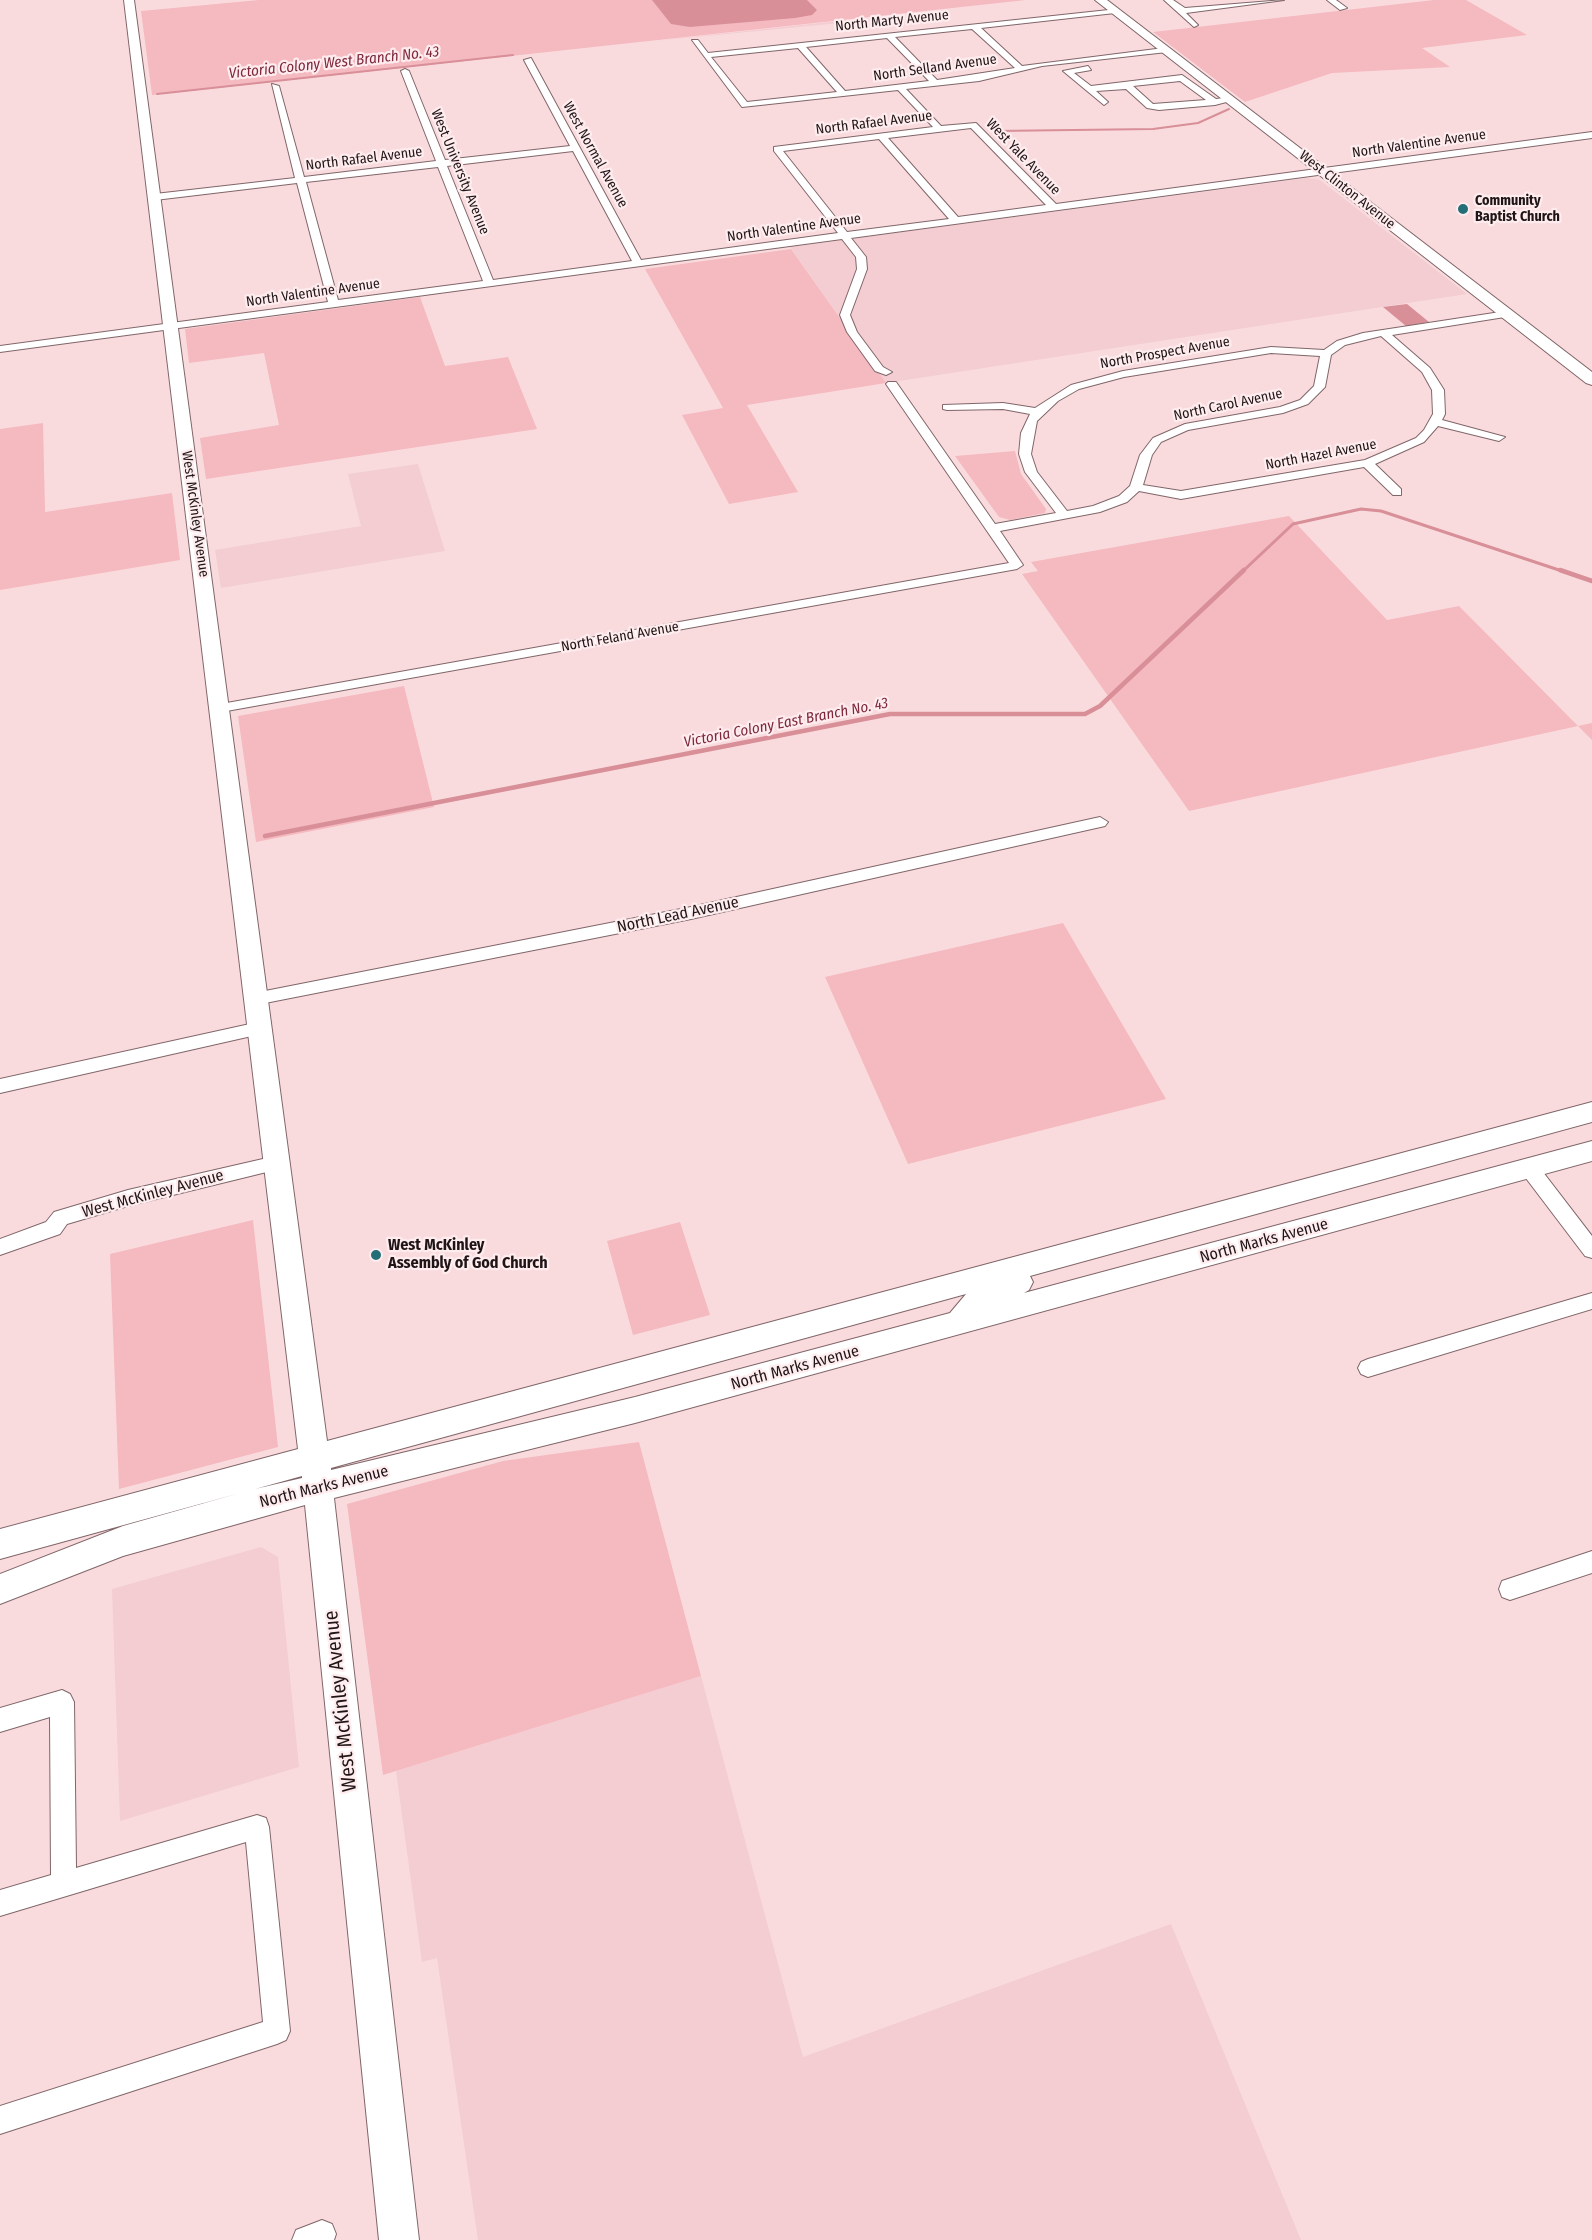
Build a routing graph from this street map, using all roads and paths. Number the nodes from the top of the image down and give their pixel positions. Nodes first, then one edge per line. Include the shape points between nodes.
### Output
1 (129, 0) edge
2 (1100, 0) edge
3 (1168, 0) edge
4 (1280, 0) edge
5 (1331, 0) edge
6 (1260, 1) edge
7 (1343, 8) dead end
8 (1114, 11) junction
9 (1184, 11) junction
10 (1194, 25) dead end
11 (974, 26) junction
12 (888, 36) junction
13 (695, 42) dead end
14 (800, 45) junction
15 (1169, 54) junction
16 (708, 55) junction
17 (528, 60) dead end
18 (1021, 69) junction
19 (405, 71) dead end
20 (935, 83) junction
21 (1123, 85) junction
22 (275, 86) dead end
23 (900, 87) junction
24 (1089, 89) junction
25 (843, 94) junction
26 (1230, 100) junction
27 (1104, 102) dead end
28 (1215, 102) junction
29 (974, 125) joint
30 (939, 129) junction
31 (1592, 135) edge
32 (881, 136) junction
33 (575, 148) junction
34 (443, 164) junction
35 (1323, 171) junction
36 (300, 181) junction
37 (155, 197) junction
38 (1054, 208) junction
39 (955, 220) junction
40 (844, 235) junction
41 (638, 263) junction
42 (489, 283) junction
43 (334, 304) junction
44 (1506, 314) junction
45 (170, 326) junction
46 (1384, 333) junction
47 (0, 349) edge
48 (1326, 354) junction
49 (1592, 380) edge
50 (947, 407) dead end
51 (1037, 412) junction
52 (1436, 422) junction
53 (1499, 436) dead end
54 (1367, 463) junction
55 (1136, 487) junction
56 (1396, 492) dead end
57 (1064, 515) junction
58 (993, 528) junction
59 (221, 708) junction
60 (1100, 822) dead end
61 (255, 999) junction
62 (259, 1028) junction
63 (0, 1086) edge
64 (1592, 1112) edge
65 (1592, 1151) edge
66 (1436, 1154) junction
67 (276, 1162) junction
68 (1529, 1168) junction
69 (1460, 1188) junction
70 (1122, 1240) junction
71 (0, 1247) edge
72 (1592, 1250) edge
73 (1592, 1301) edge
74 (963, 1323) junction
75 (1368, 1368) dead end
76 (317, 1473) junction
77 (0, 1544) edge
78 (1592, 1562) edge
79 (0, 1589) edge
80 (1510, 1589) dead end
81 (0, 1720) edge
82 (64, 1883) junction
83 (0, 1903) edge
84 (0, 2120) edge
85 (399, 2240) edge

1 - 37 main road, West McKinley Avenue
2 - 8 main road, West Clinton Avenue
3 - 9 street
4 - 6 street
5 - 7 street
6 - 9 street
8 - 11 street, North Marty Avenue
8 - 15 main road, West Clinton Avenue
9 - 10 street via 1182,15
11 - 12 street, North Marty Avenue
11 - 18 street
12 - 14 street, North Marty Avenue
12 - 20 street
13 - 16 street
14 - 16 street, North Marty Avenue
14 - 25 street
15 - 18 street, North Selland Avenue
15 - 24 street via 1067,71
15 - 26 main road, West Clinton Avenue
16 - 25 street, North Selland Avenue via 745,105
17 - 33 street, West Normal Avenue
18 - 20 street, North Selland Avenue
19 - 34 street, West University Avenue
20 - 23 street, North Selland Avenue
21 - 24 street
21 - 28 street via 1150,106
21 - 28 street via 1182,78
22 - 36 street
23 - 25 street, North Selland Avenue
23 - 30 street
24 - 27 street
26 - 28 street
26 - 35 main road, West Clinton Avenue
29 - 30 street, North Rafael Avenue
29 - 38 street, West Yale Avenue
30 - 32 street, North Rafael Avenue
31 - 35 street, North Valentine Avenue
32 - 39 street
32 - 40 street, North Rafael Avenue via 777,149
33 - 34 street, North Rafael Avenue
33 - 41 street, West Normal Avenue
34 - 36 street, North Rafael Avenue
34 - 42 street, West University Avenue
35 - 38 street, North Valentine Avenue
35 - 44 main road, West Clinton Avenue
36 - 37 street, North Rafael Avenue
36 - 43 street
37 - 45 main road, West McKinley Avenue
38 - 39 street, North Valentine Avenue
39 - 40 street, North Valentine Avenue
40 - 41 street, North Valentine Avenue
40 - 58 street via 861,257 862,269 845,315 852,332 889,378
41 - 42 street, North Valentine Avenue
42 - 43 street, North Valentine Avenue
43 - 45 street, North Valentine Avenue
44 - 46 street
44 - 49 main road, West Clinton Avenue
45 - 47 street, North Valentine Avenue
45 - 59 main road, West McKinley Avenue
46 - 48 street via 1351,339
46 - 52 street via 1434,380 1440,398
48 - 51 street, North Prospect Avenue via 1271,350 1123,374 1075,387
48 - 55 street, North Carol Avenue via 1319,387 1311,398 1283,410 1199,423 1165,434 1150,447
50 - 51 street via 1003,406
51 - 57 street via 1027,433 1027,461 1037,482
52 - 53 street
52 - 54 street, North Hazel Avenue via 1420,440 1405,449
54 - 55 street, North Hazel Avenue via 1181,495
54 - 56 street
55 - 57 street via 1110,506
57 - 58 street
58 - 59 street, North Feland Avenue via 1018,564
59 - 61 main road, West McKinley Avenue
60 - 61 street, North Lead Avenue via 691,913
61 - 62 main road, West McKinley Avenue
62 - 63 street
62 - 67 main road, West McKinley Avenue
64 - 66 main road, North Marks Avenue
65 - 68 main road, North Marks Avenue
66 - 69 main road
66 - 70 main road, North Marks Avenue
67 - 71 street, West McKinley Avenue via 62,1218 53,1228
67 - 76 main road, West McKinley Avenue
68 - 69 main road, North Marks Avenue
68 - 72 street
69 - 74 main road, North Marks Avenue
70 - 74 main road via 986,1296 968,1307
70 - 76 main road, North Marks Avenue
73 - 75 street
74 - 76 main road, North Marks Avenue via 635,1410
76 - 77 main road, North Marks Avenue
76 - 79 main road, North Marks Avenue
76 - 85 main road, West McKinley Avenue
78 - 80 street
81 - 82 street via 62,1702
82 - 83 street
82 - 84 street via 257,1827 277,2031

